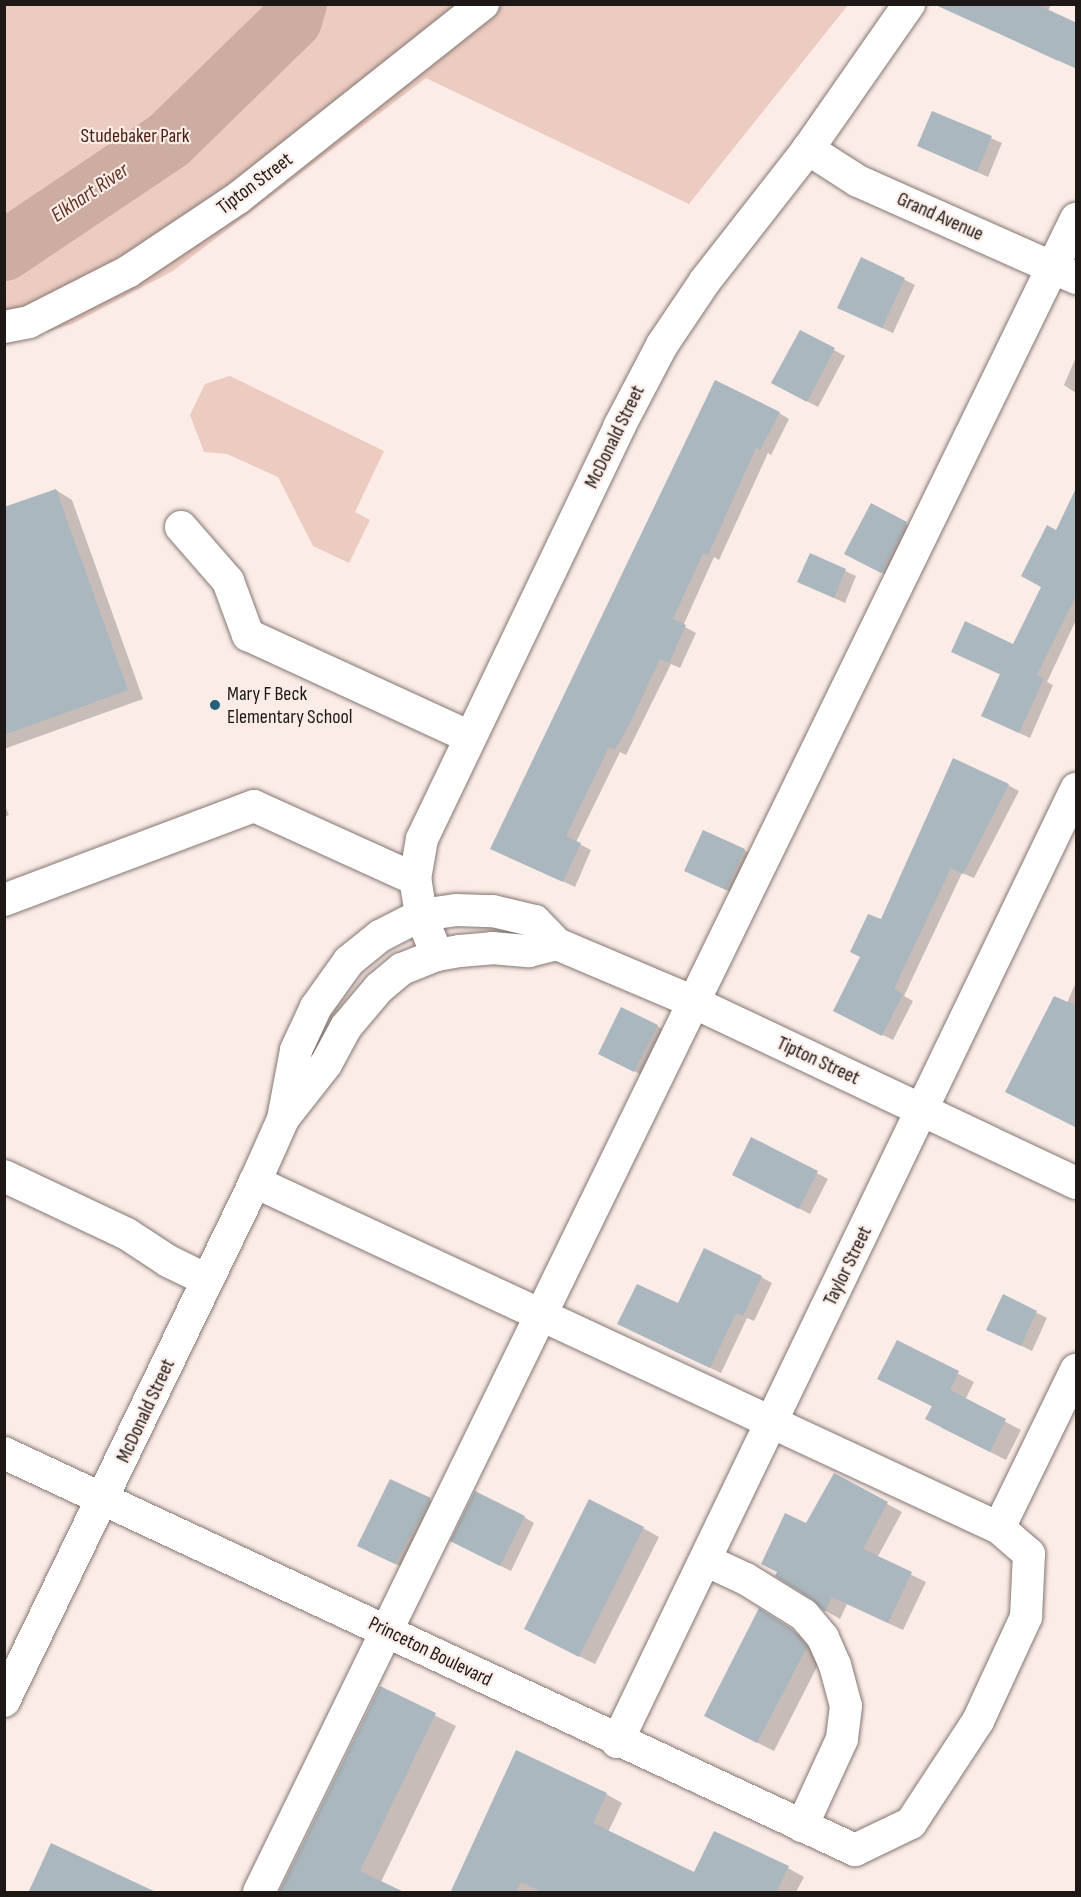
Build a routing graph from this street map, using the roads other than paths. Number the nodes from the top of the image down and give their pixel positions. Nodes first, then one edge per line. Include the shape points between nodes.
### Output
1 (483, 4) edge
2 (909, 4) edge
3 (808, 149) junction
4 (1077, 219) edge
5 (1065, 272) edge
6 (4, 327) edge
7 (181, 527) dead end
8 (470, 737) junction
9 (1077, 789) edge
10 (415, 879) junction
11 (4, 900) edge
12 (421, 915) junction
13 (557, 944) junction
14 (437, 955) junction
15 (691, 1001) junction
16 (924, 1110) junction
17 (283, 1119) junction
18 (4, 1176) edge
19 (255, 1182) junction
20 (1077, 1183) edge
21 (207, 1280) junction
22 (539, 1317) junction
23 (1077, 1370) edge
24 (771, 1424) junction
25 (4, 1453) edge
26 (104, 1499) junction
27 (999, 1528) junction
28 (705, 1560) junction
29 (386, 1631) junction
30 (4, 1701) edge
31 (617, 1742) junction
32 (802, 1826) junction
33 (259, 1893) edge

1 - 6 street, Tipton Street via 238,198 129,270 30,322
2 - 3 street, McDonald Street
3 - 5 street, Grand Avenue via 858,180
3 - 8 street, McDonald Street via 751,218 662,345
4 - 5 street
5 - 15 street
7 - 8 street via 228,581 249,635
8 - 10 street, McDonald Street via 422,840
9 - 16 street, Taylor Street
10 - 11 street via 254,806
10 - 12 street, McDonald Street
12 - 13 street, Tipton Street via 456,910 493,911 535,921
12 - 14 street, McDonald Street
12 - 17 street, McDonald Street via 380,936 349,961 316,1007 296,1050
13 - 14 street via 529,951 492,948
13 - 15 street, Tipton Street
14 - 17 street, McDonald Street via 402,969 379,988 346,1027 326,1064
15 - 16 street, Tipton Street
15 - 22 street
16 - 20 street, Tipton Street
16 - 24 street, Taylor Street
17 - 19 street, McDonald Street
18 - 21 street via 127,1234
19 - 21 street, McDonald Street
19 - 22 street
21 - 26 street, McDonald Street
22 - 24 street
22 - 29 street
23 - 27 street
24 - 27 street
24 - 28 street, Taylor Street
25 - 26 street, Princeton Boulevard
26 - 29 street, Princeton Boulevard
26 - 30 street, McDonald Street
27 - 32 street, Princeton Boulevard via 1029,1554 1026,1617 978,1721 911,1823 855,1850
28 - 31 street, Taylor Street
28 - 32 street via 746,1579 804,1615 823,1638 835,1665 846,1706 842,1739
29 - 31 street, Princeton Boulevard
29 - 33 street
31 - 32 street, Princeton Boulevard

